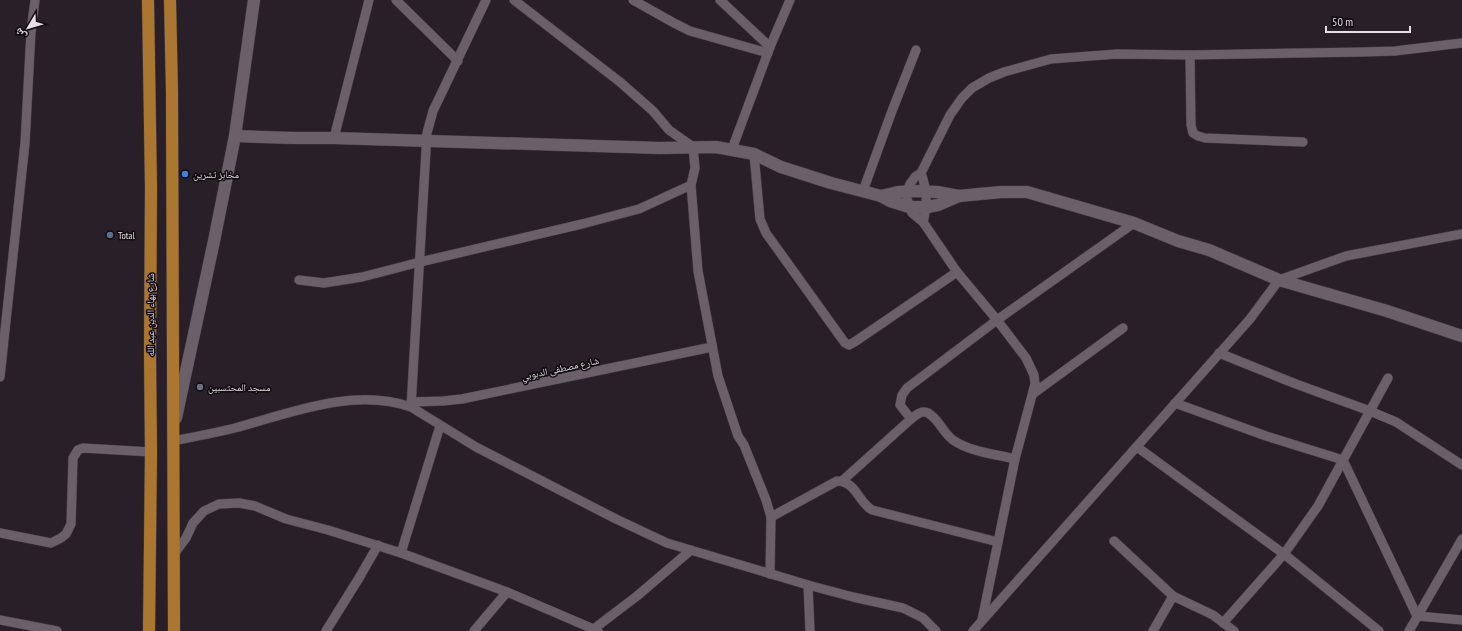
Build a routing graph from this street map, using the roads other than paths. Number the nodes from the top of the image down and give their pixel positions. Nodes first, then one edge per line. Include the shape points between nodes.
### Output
1 (35, 0) edge
2 (148, 0) edge
3 (170, 0) edge
4 (254, 0) edge
5 (369, 0) edge
6 (396, 0) edge
7 (486, 0) edge
8 (514, 0) edge
9 (633, 0) edge
10 (720, 0) edge
11 (790, 0) edge
12 (1462, 43) edge
13 (769, 50) junction
14 (916, 50) dead end
15 (1190, 55) junction
16 (458, 61) junction
17 (235, 136) junction
18 (334, 138) junction
19 (426, 140) junction
20 (1303, 142) dead end
21 (692, 147) junction
22 (732, 149) junction
23 (754, 154) junction
24 (921, 173) junction
25 (691, 184) junction
26 (863, 191) junction
27 (907, 191) junction
28 (927, 191) junction
29 (881, 196) junction
30 (958, 196) junction
31 (909, 206) junction
32 (926, 207) junction
33 (923, 222) junction
34 (1134, 223) junction
35 (1462, 234) edge
36 (420, 262) junction
37 (957, 272) junction
38 (299, 280) dead end
39 (1279, 280) junction
40 (997, 320) junction
41 (1123, 328) dead end
42 (1462, 336) edge
43 (712, 347) junction
44 (1219, 353) junction
45 (0, 377) edge
46 (1388, 378) dead end
47 (1034, 393) junction
48 (1175, 403) junction
49 (411, 405) junction
50 (1370, 411) junction
51 (911, 419) junction
52 (440, 426) junction
53 (173, 437) junction
54 (1137, 447) junction
55 (151, 452) junction
56 (1015, 459) junction
57 (1343, 460) junction
58 (1462, 465) edge
59 (842, 481) junction
60 (771, 517) junction
61 (0, 533) edge
62 (1462, 539) edge
63 (1114, 541) dead end
64 (998, 542) junction
65 (378, 545) junction
66 (691, 550) junction
67 (401, 553) junction
68 (174, 554) junction
69 (1284, 554) junction
70 (770, 574) junction
71 (808, 585) junction
72 (507, 592) junction
73 (1173, 596) junction
74 (1417, 616) junction
75 (0, 620) edge
76 (982, 620) junction
77 (1462, 620) edge
78 (1223, 622) junction
79 (594, 630) edge
80 (57, 631) edge
81 (150, 631) edge
82 (174, 631) edge
83 (326, 631) edge
84 (474, 631) edge
85 (810, 631) edge
86 (936, 631) edge
87 (973, 631) edge
88 (1153, 631) edge
89 (1234, 631) edge
90 (1379, 631) edge
91 (1409, 631) edge

1 - 45 street via 25,143
2 - 55 main road, شارع بهاء الدين عبد الله
3 - 53 main road
4 - 17 street
5 - 18 street
6 - 16 street
7 - 16 street
8 - 21 street via 620,82 653,111 669,130
9 - 13 street via 690,31
10 - 13 street
11 - 13 street
12 - 15 street via 1395,51
13 - 22 street
14 - 26 street
15 - 20 street via 1191,125 1194,133 1216,139
15 - 24 street via 1117,54 1051,59 989,78 972,88 962,98 950,115
16 - 19 street via 433,111
17 - 18 street
17 - 53 street
18 - 19 street
19 - 21 street
19 - 36 street
21 - 22 street
21 - 25 street via 695,168
22 - 23 street
23 - 26 street via 781,167
23 - 37 street via 762,225 846,343 856,341
24 - 27 street via 915,177
24 - 28 street
25 - 36 street via 653,203 614,216
25 - 43 street via 698,271
26 - 29 street
27 - 28 street
27 - 29 street
27 - 31 street
28 - 30 street
28 - 32 street
29 - 31 street
30 - 32 street via 938,205
30 - 34 street via 1027,192
31 - 32 street
31 - 33 street via 912,213
32 - 33 street
33 - 37 street
34 - 39 street via 1178,241 1209,250
34 - 40 street
35 - 39 street via 1346,256
36 - 38 street via 342,281 324,283
36 - 49 street
37 - 40 street
39 - 42 street
39 - 44 street via 1250,319
40 - 47 street via 1031,367 1034,375
40 - 51 street via 906,388 900,405
41 - 47 street
43 - 49 street, شارع مصطفى الدبوبي via 462,399
43 - 60 street via 718,376 738,436 744,445
44 - 48 street
44 - 50 street
46 - 50 street
47 - 56 street
48 - 54 street
48 - 57 street via 1266,436
49 - 52 street
49 - 53 street via 370,399 323,405 288,412 231,429
50 - 57 street
50 - 58 street via 1396,422
51 - 56 street via 918,413 928,413 953,440 972,448
51 - 59 street
52 - 66 street via 483,451 616,519 667,543
52 - 67 street
53 - 68 main road
54 - 69 street
54 - 76 street
55 - 61 street via 83,448 78,450 73,458 71,524 66,534 51,543
55 - 81 main road, شارع بهاء الدين عبد الله
56 - 64 street
57 - 69 street via 1318,506
57 - 74 street
59 - 60 street via 837,481
59 - 64 street via 851,486 872,510
60 - 70 street
62 - 74 street
63 - 73 street
64 - 76 street
65 - 67 street
65 - 68 street via 290,520 255,506 230,503 219,504 204,511 193,523
65 - 83 street
66 - 70 street
66 - 79 street
67 - 72 street
68 - 82 main road
69 - 78 street
69 - 90 street
70 - 71 street
71 - 85 street
71 - 86 street via 903,608 923,618
72 - 79 street
72 - 84 street
73 - 78 street
73 - 88 street
74 - 77 street
74 - 91 street
75 - 80 street
76 - 87 street
78 - 89 street

